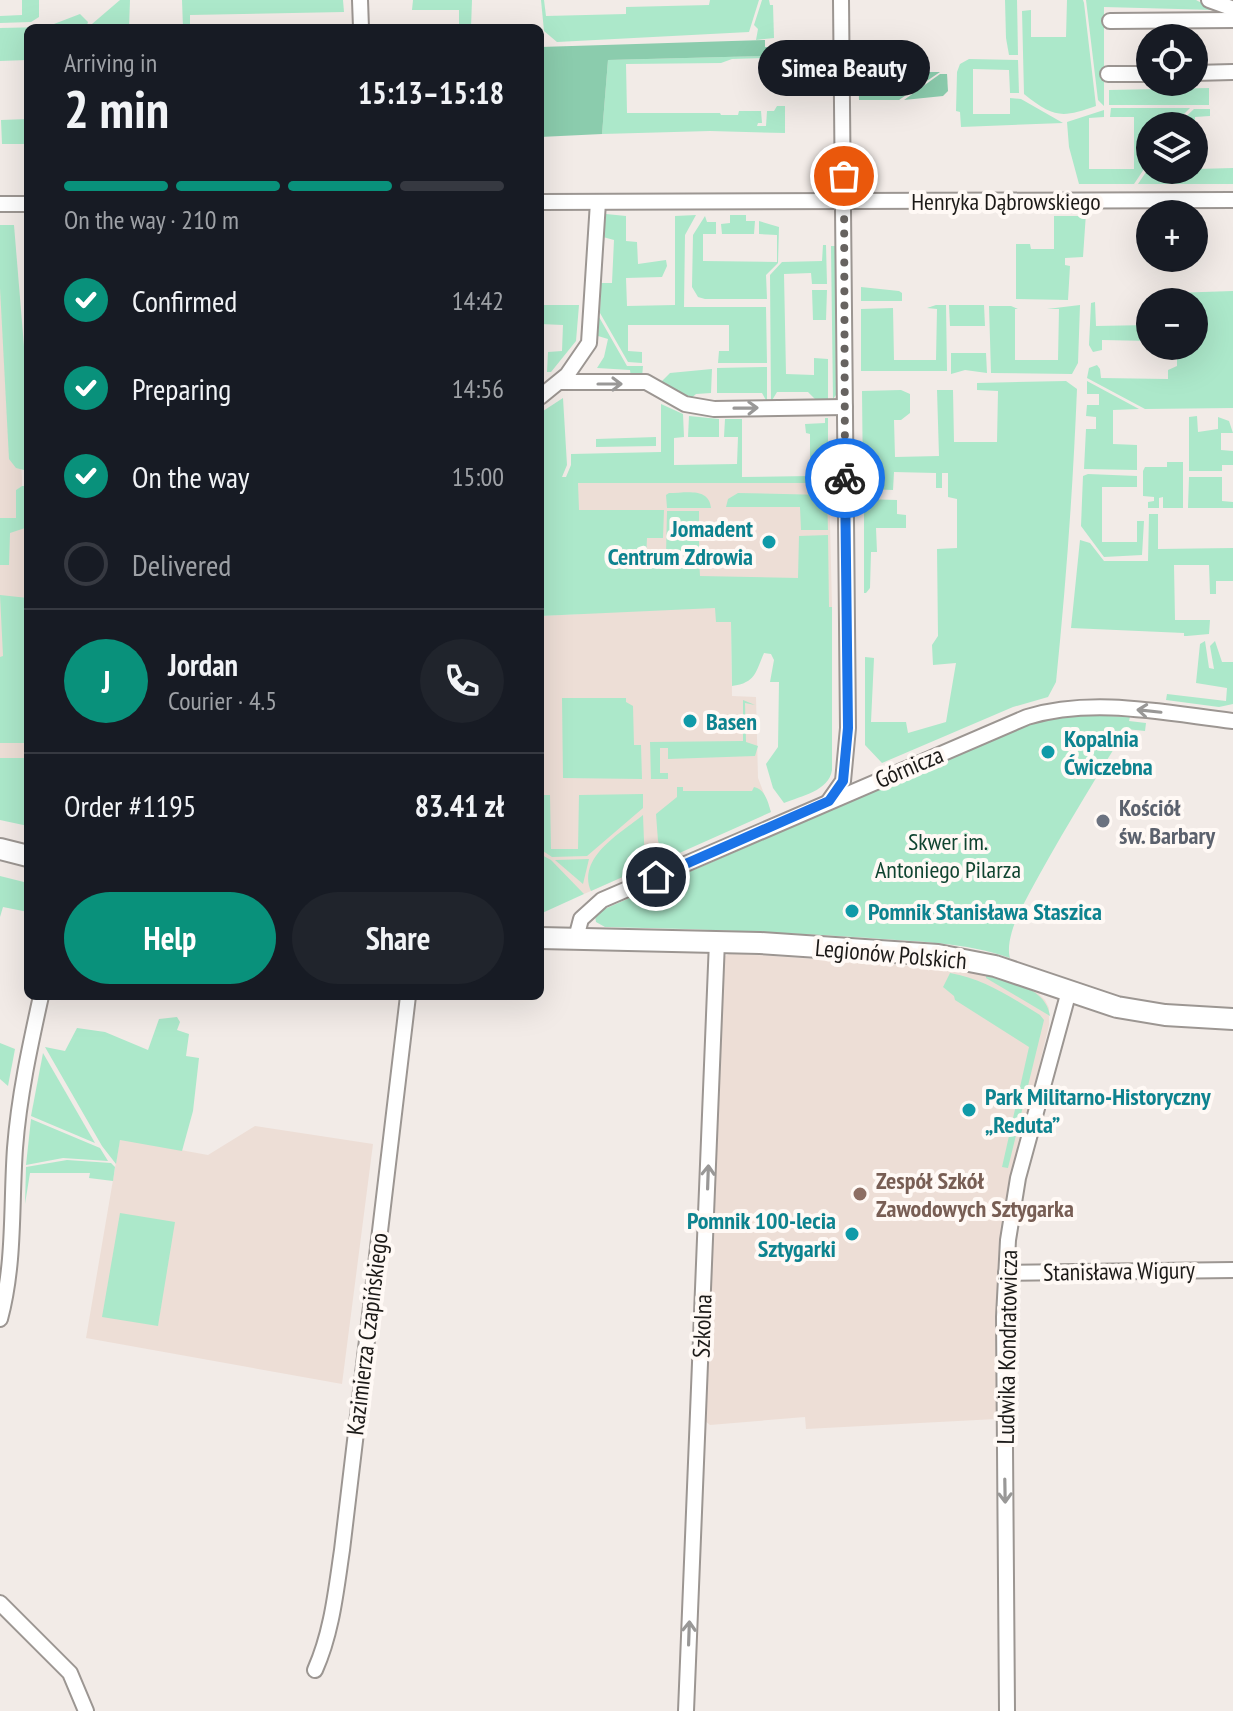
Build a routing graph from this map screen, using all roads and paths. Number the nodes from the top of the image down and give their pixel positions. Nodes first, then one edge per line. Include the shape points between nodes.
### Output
1 (360, 0) edge
2 (841, 0) edge
3 (1209, 0) edge
4 (1232, 9) edge
5 (1110, 21) dead end
6 (361, 24) edge
7 (1233, 72) edge
8 (1208, 73) edge
9 (1108, 74) dead end
10 (1136, 74) edge
11 (1233, 200) edge
12 (844, 201) junction
13 (544, 202) edge
14 (598, 202) junction
15 (0, 204) edge
16 (24, 204) edge
17 (560, 382) junction
18 (544, 394) edge
19 (845, 407) junction
20 (1233, 721) edge
21 (829, 801) junction
22 (0, 849) edge
23 (24, 855) edge
24 (544, 938) edge
25 (576, 938) junction
26 (717, 941) junction
27 (1069, 991) junction
28 (40, 1000) edge
29 (408, 1000) edge
30 (1233, 1019) edge
31 (1233, 1270) edge
32 (1006, 1273) junction
33 (0, 1319) edge
34 (0, 1603) edge
35 (315, 1670) dead end
36 (86, 1711) edge
37 (686, 1711) edge
38 (1007, 1711) edge

1 - 6 street
2 - 12 street
3 - 4 street
4 - 5 street
7 - 8 street
9 - 10 street
11 - 12 street, Henryka Dąbrowskiego
12 - 14 street, Henryka Dąbrowskiego
12 - 19 street
13 - 14 street, Henryka Dąbrowskiego
14 - 17 street via 589,343
15 - 16 street
17 - 18 street
17 -> 19 street via 646,382 685,404 714,409
19 - 21 street via 848,728 843,781
20 -> 21 street, Górnicza via 1109,707 1050,710
21 - 25 street, Górnicza via 602,900 581,919
22 - 23 street
24 - 25 street, Legionów Polskich
25 - 26 street, Legionów Polskich
26 - 27 street, Legionów Polskich via 959,958
37 -> 26 street, Szkolna
27 - 30 street, Legionów Polskich via 1129,1009
27 - 32 street, Ludwika Kondratowicza via 1018,1178
28 - 33 street via 19,1108 10,1271
29 - 35 street, Kazimierza Czapińskiego via 342,1550 330,1625
31 - 32 street, Stanisława Wigury
32 -> 38 street, Ludwika Kondratowicza
34 - 36 street via 70,1673

